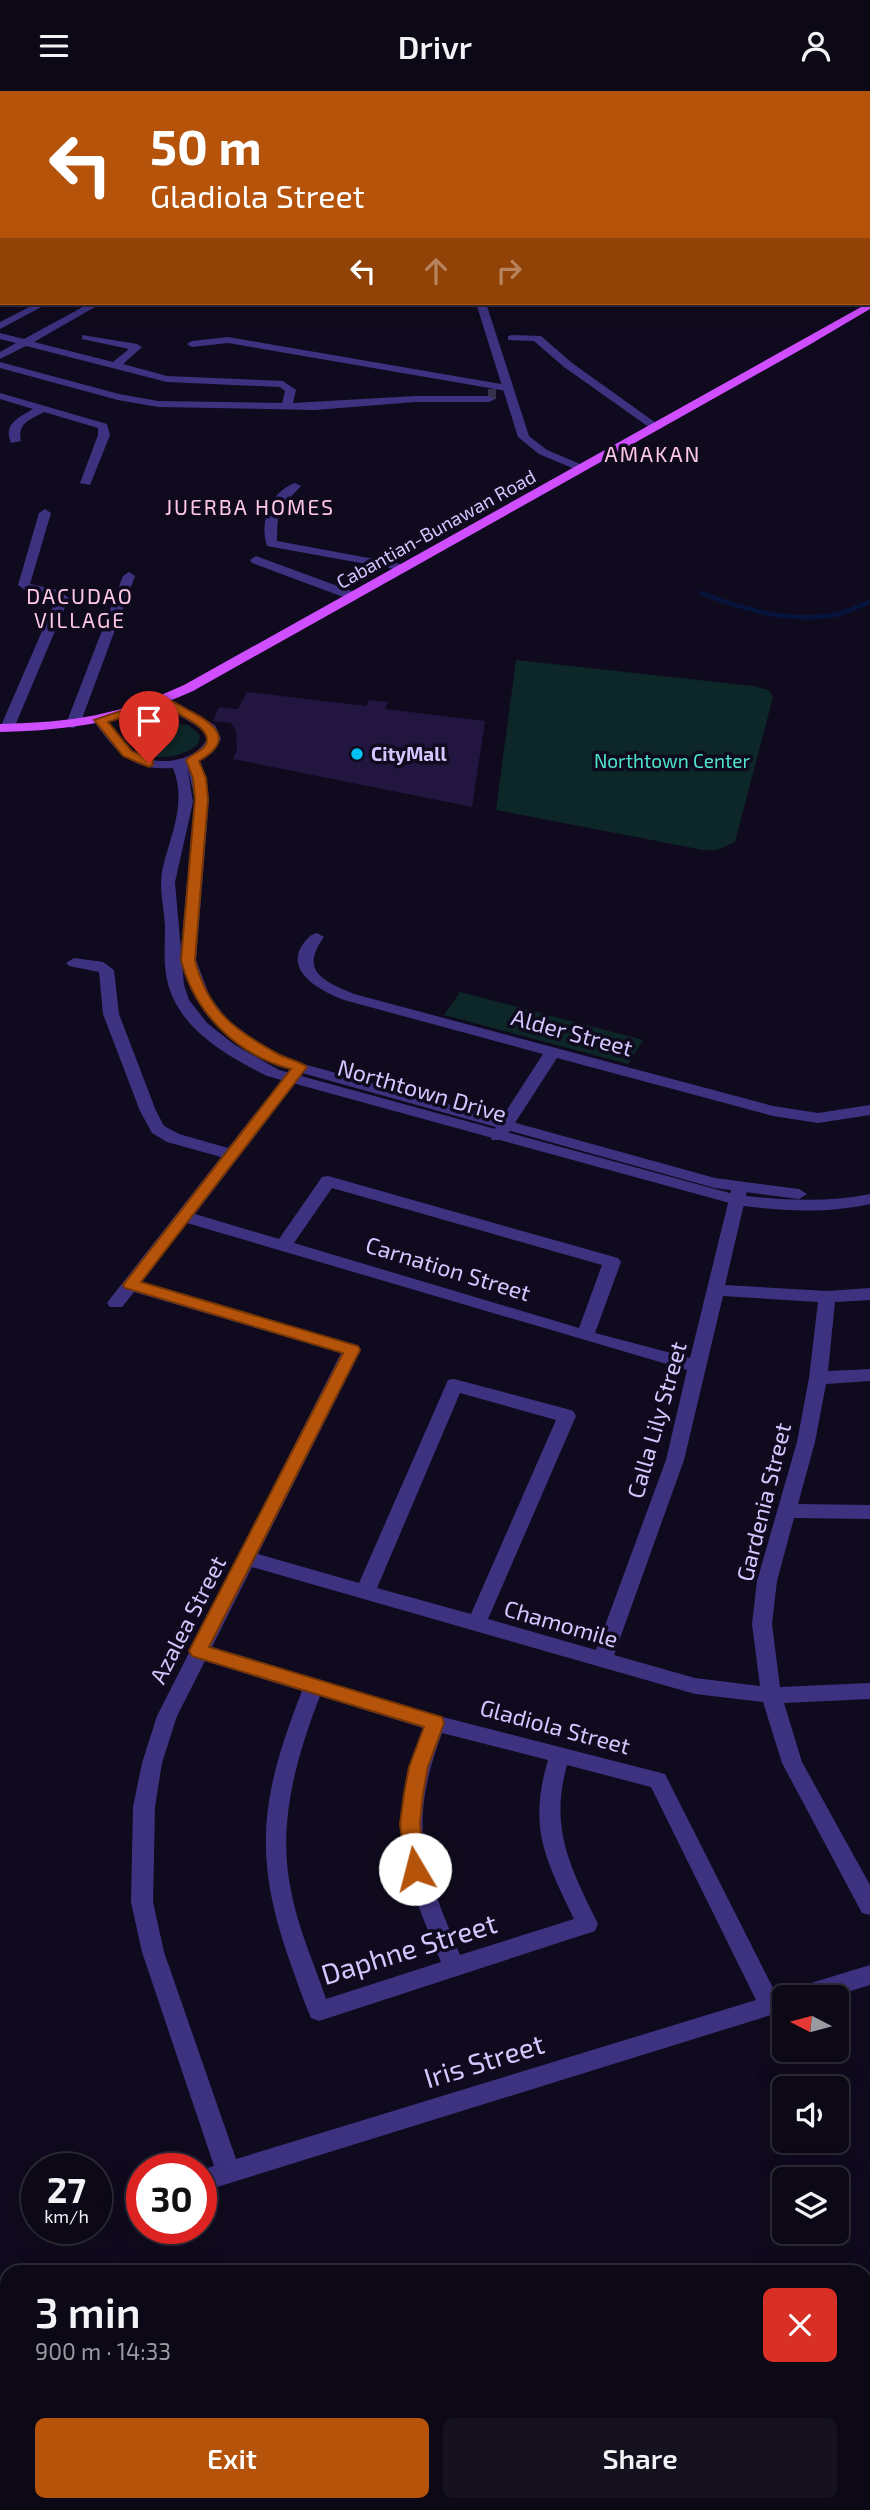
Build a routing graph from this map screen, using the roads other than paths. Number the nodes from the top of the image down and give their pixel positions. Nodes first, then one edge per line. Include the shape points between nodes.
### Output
1 (40, 305) edge
2 (93, 305) edge
3 (482, 305) edge
4 (870, 306) edge
5 (0, 326) edge
6 (103, 327) dead end
7 (0, 335) edge
8 (86, 337) junction
9 (512, 338) dead end
10 (25, 342) junction
11 (191, 344) dead end
12 (61, 351) junction
13 (0, 356) edge
14 (0, 365) edge
15 (116, 365) junction
16 (509, 393) junction
17 (2, 398) edge
18 (287, 407) junction
19 (43, 408) junction
20 (657, 428) junction
21 (15, 441) dead end
22 (581, 468) junction
23 (86, 483) dead end
24 (295, 486) dead end
25 (45, 513) dead end
26 (256, 560) dead end
27 (401, 568) junction
28 (129, 576) dead end
29 (350, 595) junction
30 (162, 700) junction
31 (100, 720) junction
32 (73, 724) junction
33 (4, 728) edge
34 (185, 762) junction
35 (194, 787) junction
36 (317, 937) dead end
37 (74, 963) dead end
38 (553, 1051) junction
39 (295, 1073) junction
40 (870, 1110) edge
41 (502, 1130) junction
42 (230, 1154) junction
43 (870, 1187) edge
44 (739, 1194) junction
45 (870, 1199) edge
46 (183, 1216) junction
47 (284, 1246) junction
48 (131, 1285) junction
49 (716, 1290) junction
50 (870, 1294) edge
51 (827, 1297) junction
52 (116, 1303) dead end
53 (585, 1336) junction
54 (699, 1367) junction
55 (870, 1375) edge
56 (818, 1378) junction
57 (788, 1511) junction
58 (870, 1512) edge
59 (246, 1558) junction
60 (365, 1592) junction
61 (476, 1625) junction
62 (198, 1651) junction
63 (602, 1661) junction
64 (314, 1686) junction
65 (870, 1691) edge
66 (771, 1695) junction
67 (435, 1723) junction
68 (559, 1757) junction
69 (868, 1899) edge
70 (454, 1967) junction
71 (870, 1975) edge
72 (837, 1985) edge
73 (772, 1994) edge
74 (772, 2005) edge
75 (228, 2171) junction
76 (217, 2175) edge

1 - 5 street
2 - 10 street
3 - 16 street
4 - 20 main road, Cabantian-Bunawan Road
6 - 8 street
7 - 10 street
8 - 12 street
8 - 15 street via 137,347
9 - 20 street via 537,338
10 - 12 street
10 - 13 street
11 - 16 street via 228,340
12 - 15 street
14 - 18 street via 158,404
15 - 18 street via 177,380 283,384 291,390
16 - 18 street
16 - 22 street via 531,445
17 - 19 street
19 - 21 street via 16,424
19 - 23 street via 104,429
20 - 22 main road, Cabantian-Bunawan Road
22 - 27 main road, Cabantian-Bunawan Road
24 - 27 street via 271,513 271,543
25 - 33 street via 24,585 63,598
26 - 29 street
27 - 29 main road, Cabantian-Bunawan Road
28 - 32 street
29 - 30 main road, Cabantian-Bunawan Road via 222,671
30 - 31 main road, Cabantian-Bunawan Road
30 - 34 street via 204,723 214,734 208,751
31 - 32 main road, Cabantian-Bunawan Road
31 - 34 street via 133,757 158,764
32 - 33 main road, Cabantian-Bunawan Road
34 - 35 street, Northtown Drive
35 - 39 street, Northtown Drive via 188,960 194,984 218,1020 238,1038
35 - 39 street, Northtown Drive via 168,880 176,987 202,1026 226,1046 273,1073
36 - 38 street, Alder Street via 304,959 308,970 328,989
37 - 42 street via 106,970 110,1014 158,1129 173,1138
38 - 40 street, Alder Street via 794,1115 841,1117
38 - 41 street
39 - 41 street, Northtown Drive
39 - 42 street
41 - 44 street, Northtown Drive
42 - 46 street
43 - 44 street, Northtown Drive via 829,1193
44 - 45 street, Northtown Drive via 797,1206
44 - 49 street, Calla Lily Street
46 - 47 street, Carnation Street
46 - 48 street
47 - 53 street, Carnation Street
47 - 53 street via 328,1181 612,1262
48 - 52 street
48 - 59 street, Azalea Street via 352,1350
49 - 51 street
49 - 54 street, Calla Lily Street
50 - 51 street
51 - 56 street, Gardenia Street
53 - 54 street, Carnation Street
54 - 63 street, Calla Lily Street via 676,1460
55 - 56 street
56 - 57 street, Gardenia Street
57 - 58 street
57 - 66 street, Gardenia Street via 766,1581 762,1624
59 - 60 street, Chamomile
59 - 62 street, Azalea Street
60 - 61 street, Chamomile
60 - 61 street via 454,1385 567,1416
61 - 63 street, Chamomile
62 - 64 street, Gladiola Street
62 - 75 street, Azalea Street via 167,1716 152,1763 144,1807 142,1902 153,1952
63 - 66 street, Chamomile via 695,1686
64 - 67 street, Gladiola Street
64 - 70 street, Daphne Street via 282,1779 274,1826 277,1874 286,1912 319,2011
65 - 66 street, Chamomile
66 - 69 street, Gardenia Street via 792,1763
67 - 68 street, Gladiola Street
67 - 70 street via 413,1794 411,1848
68 - 70 street, Daphne Street via 551,1779 547,1821 558,1862 587,1924
68 - 73 street, Gladiola Street via 658,1780
71 - 72 street
74 - 75 street, Iris Street
75 - 76 street, Iris Street

